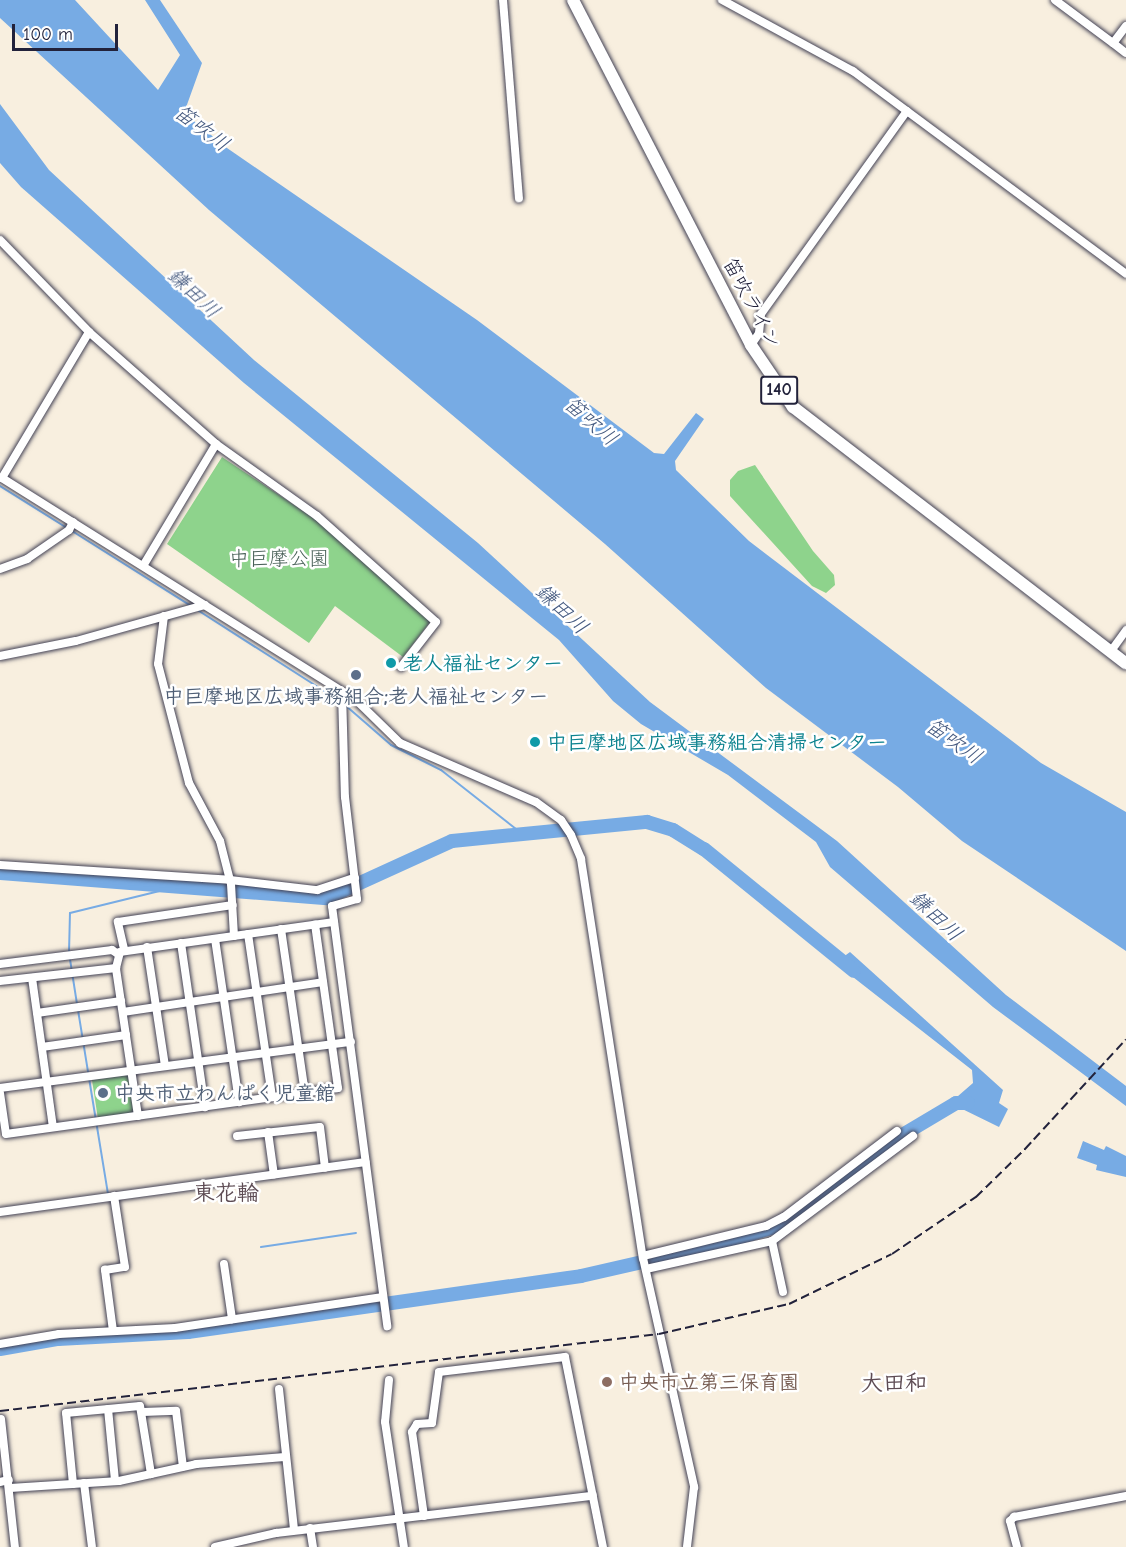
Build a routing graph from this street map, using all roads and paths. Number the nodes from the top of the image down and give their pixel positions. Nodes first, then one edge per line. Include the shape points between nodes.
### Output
1 (503, 0) edge
2 (573, 0) edge
3 (722, 0) edge
4 (1055, 0) edge
5 (1126, 26) edge
6 (1113, 43) junction
7 (1126, 53) edge
8 (907, 111) junction
9 (519, 198) dead end
10 (0, 240) edge
11 (1126, 274) edge
12 (89, 332) junction
13 (751, 345) junction
14 (216, 444) junction
15 (73, 522) junction
16 (143, 566) junction
17 (0, 569) edge
18 (205, 605) junction
19 (164, 616) junction
20 (1126, 630) edge
21 (1111, 651) junction
22 (0, 656) edge
23 (1126, 663) edge
24 (401, 667) dead end
25 (342, 692) junction
26 (0, 865) edge
27 (230, 882) junction
28 (355, 884) junction
29 (233, 905) junction
30 (334, 922) junction
31 (315, 925) junction
32 (281, 929) junction
33 (248, 934) junction
34 (234, 936) junction
35 (215, 939) junction
36 (181, 943) junction
37 (147, 947) junction
38 (121, 951) junction
39 (0, 964) edge
40 (116, 968) junction
41 (32, 978) junction
42 (0, 981) edge
43 (323, 982) junction
44 (290, 987) junction
45 (257, 992) junction
46 (224, 997) junction
47 (121, 1001) junction
48 (190, 1002) junction
49 (156, 1007) junction
50 (123, 1012) junction
51 (37, 1013) junction
52 (126, 1035) junction
53 (351, 1042) junction
54 (332, 1044) junction
55 (42, 1047) junction
56 (299, 1048) junction
57 (266, 1053) junction
58 (233, 1057) junction
59 (198, 1062) junction
60 (165, 1066) junction
61 (132, 1071) junction
62 (46, 1082) junction
63 (0, 1088) edge
64 (0, 1093) edge
65 (306, 1093) junction
66 (272, 1097) junction
67 (240, 1102) junction
68 (205, 1107) junction
69 (138, 1116) junction
70 (53, 1127) junction
71 (897, 1131) dead end
72 (268, 1132) junction
73 (237, 1136) dead end
74 (913, 1136) dead end
75 (366, 1162) junction
76 (326, 1168) junction
77 (274, 1175) junction
78 (111, 1196) junction
79 (0, 1212) edge
80 (772, 1241) junction
81 (644, 1262) junction
82 (224, 1264) dead end
83 (783, 1292) dead end
84 (383, 1298) junction
85 (232, 1319) junction
86 (387, 1326) dead end
87 (113, 1331) junction
88 (0, 1344) edge
89 (388, 1380) dead end
90 (279, 1389) dead end
91 (108, 1409) junction
92 (143, 1412) junction
93 (1, 1419) edge
94 (285, 1457) junction
95 (183, 1467) junction
96 (151, 1474) junction
97 (115, 1481) junction
98 (6, 1483) edge
99 (84, 1483) junction
100 (73, 1484) junction
101 (593, 1496) junction
102 (1126, 1496) edge
103 (424, 1516) junction
104 (399, 1520) junction
105 (310, 1528) junction
106 (294, 1530) junction
107 (15, 1547) edge
108 (92, 1547) edge
109 (215, 1547) edge
110 (313, 1547) edge
111 (404, 1547) edge
112 (603, 1547) edge
113 (687, 1547) edge
114 (1017, 1547) edge

1 - 9 street
2 - 13 highway, 笛吹ライン / 140
3 - 8 street via 853,71
4 - 6 street
5 - 6 street
6 - 7 street
8 - 11 street
8 - 13 street via 761,314 759,333
10 - 12 street
12 - 14 street
12 - 15 street via 2,478
13 - 21 highway, 笛吹ライン / 140 via 776,386 823,433
14 - 16 street
14 - 24 street via 317,516 436,622
15 - 16 street
15 - 17 street via 69,530 27,559
16 - 18 street
18 - 19 street
18 - 25 street
19 - 22 street via 76,641
19 - 27 street via 158,664 189,783 220,841
20 - 21 street
21 - 23 highway, 笛吹ライン / 140
25 - 28 street via 345,797
25 - 81 street via 375,716 400,743 536,802 563,822 570,834 581,859
26 - 27 street
27 - 28 street via 317,890
27 - 29 street
28 - 30 street via 357,899 332,906
29 - 34 street
29 - 38 street via 118,922
30 - 31 street
30 - 53 street
31 - 32 street
31 - 43 street
32 - 33 street
32 - 44 street
33 - 34 street
33 - 45 street
34 - 35 street
35 - 36 street
35 - 46 street
36 - 37 street
36 - 48 street
37 - 38 street
37 - 49 street
38 - 39 street
38 - 40 street
40 - 41 street
40 - 47 street
41 - 42 street
41 - 51 street
43 - 44 street
43 - 54 street
44 - 45 street
44 - 56 street
45 - 46 street
45 - 57 street
46 - 48 street
46 - 58 street
47 - 50 street
47 - 51 street
48 - 49 street
48 - 59 street
49 - 50 street
49 - 60 street
50 - 52 street
51 - 55 street
52 - 55 street
52 - 61 street
53 - 54 street
53 - 75 street
54 - 56 street
54 - 65 street via 338,1088
55 - 62 street
56 - 57 street
56 - 65 street
57 - 58 street
57 - 66 street
58 - 59 street
58 - 67 street
59 - 60 street
59 - 68 street
60 - 61 street
61 - 62 street
61 - 69 street
62 - 63 street
62 - 70 street
64 - 70 street via 6,1134
65 - 66 street
66 - 67 street
67 - 68 street
68 - 69 street
69 - 70 street
71 - 81 street via 784,1217 766,1226
72 - 73 street
72 - 76 street via 320,1127
72 - 77 street
74 - 80 street
75 - 76 street
75 - 84 street
76 - 77 street
77 - 78 street
78 - 79 street
78 - 87 street via 124,1267 105,1270
80 - 81 street
80 - 83 street
81 - 113 street via 694,1487
82 - 85 street
84 - 85 street
84 - 86 street
85 - 87 street
87 - 88 street via 59,1334
89 - 104 street via 385,1422
90 - 94 street
91 - 92 street via 140,1406
91 - 97 street
91 - 100 street via 66,1413
92 - 95 street via 176,1411
92 - 96 street
93 - 98 street
94 - 95 street
94 - 106 street
95 - 96 street
96 - 97 street
97 - 99 street
98 - 100 street
98 - 107 street
99 - 100 street
99 - 108 street
101 - 103 street
101 - 103 street via 565,1358 439,1372 432,1423 417,1424 412,1432
101 - 112 street
102 - 114 street via 1014,1517 1010,1521
103 - 104 street
104 - 105 street
104 - 111 street
105 - 106 street
105 - 110 street
106 - 109 street

